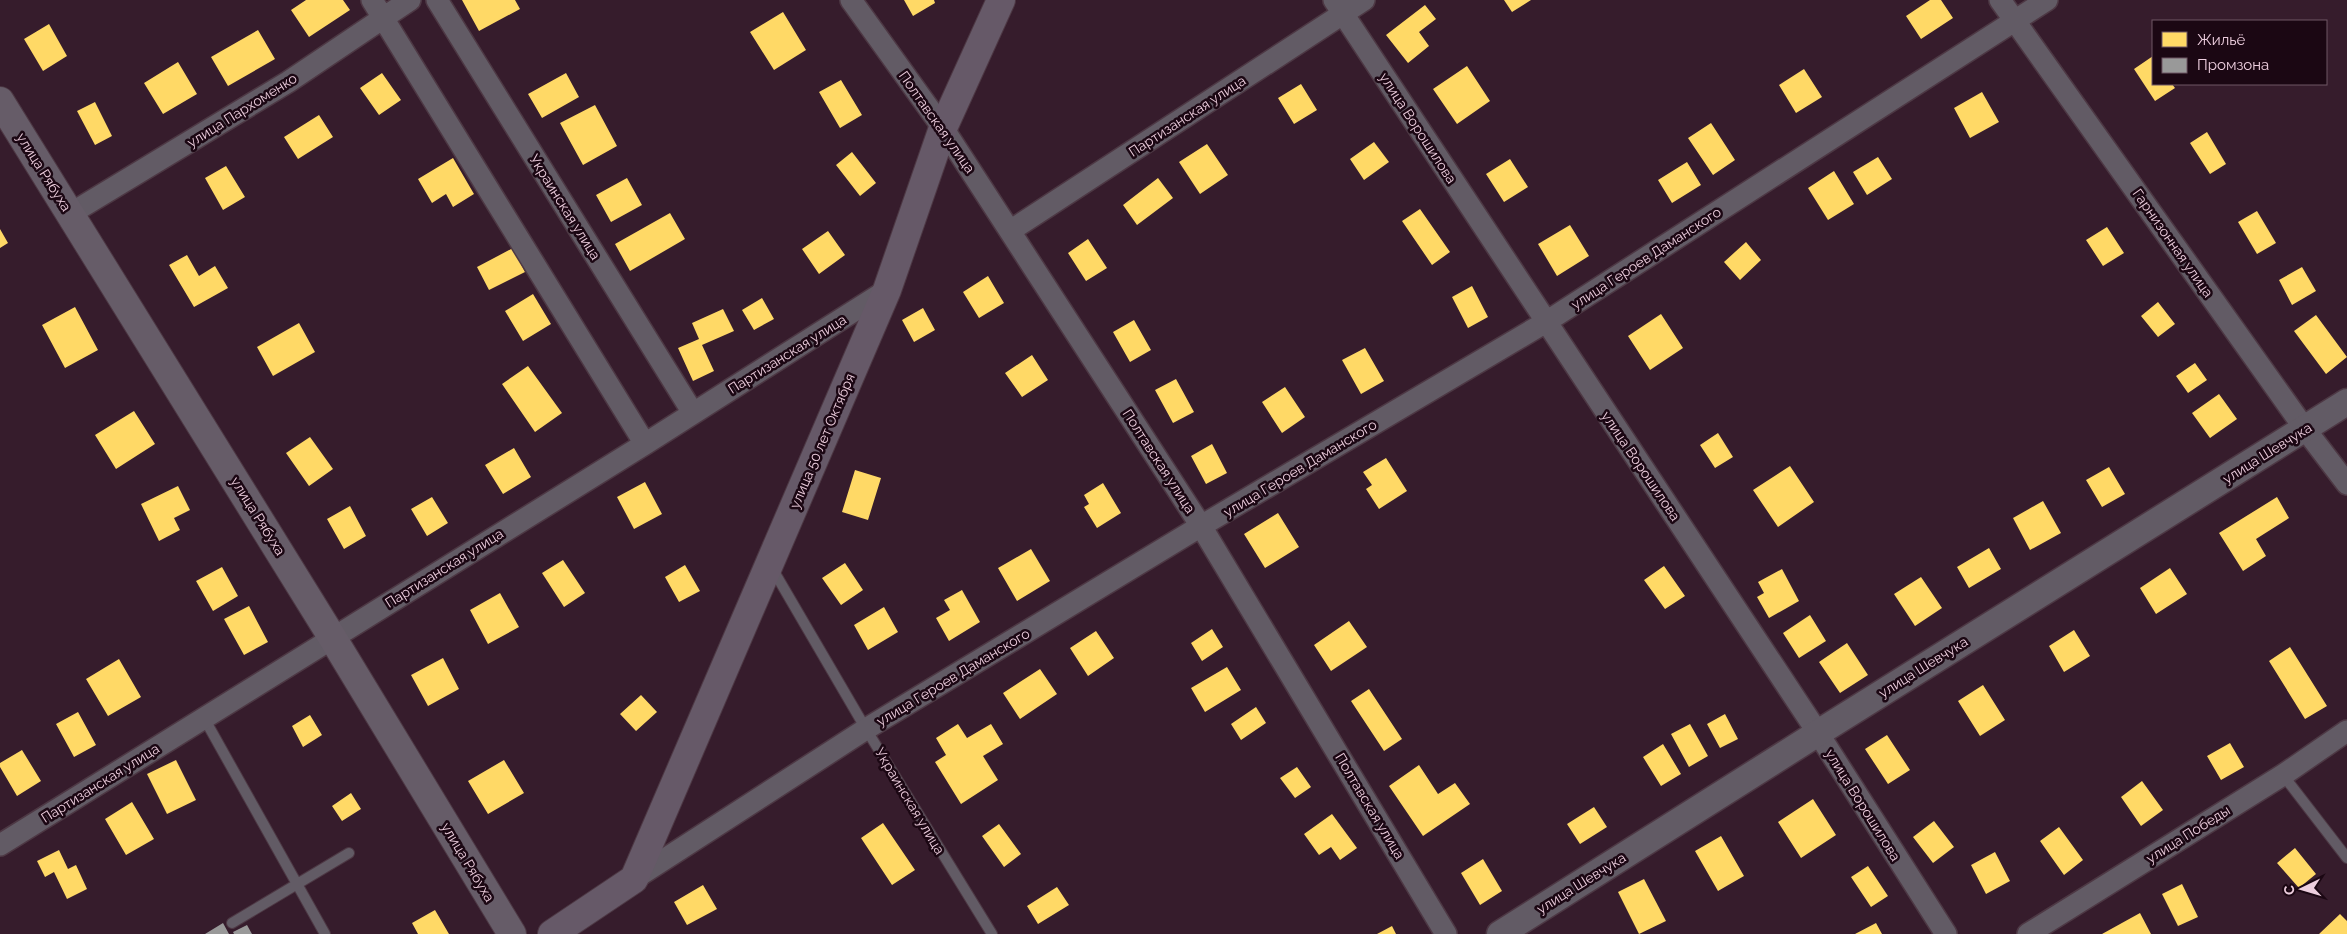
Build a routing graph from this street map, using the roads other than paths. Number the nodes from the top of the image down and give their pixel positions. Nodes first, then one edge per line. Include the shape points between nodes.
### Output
1 (410, 0) edge
2 (437, 0) edge
3 (851, 0) edge
4 (1001, 0) edge
5 (1364, 0) edge
6 (2000, 0) edge
7 (2047, 0) edge
8 (1338, 7) edge
9 (378, 9) edge
10 (2015, 21) junction
11 (0, 101) edge
12 (943, 128) junction
13 (70, 214) junction
14 (1010, 231) junction
15 (887, 290) junction
16 (1546, 322) junction
17 (2347, 402) edge
18 (693, 413) junction
19 (2305, 429) junction
20 (644, 444) junction
21 (2347, 484) edge
22 (1201, 526) junction
23 (769, 564) junction
24 (332, 637) junction
25 (204, 718) junction
26 (866, 729) junction
27 (2347, 731) edge
28 (1818, 733) junction
29 (2283, 774) junction
30 (0, 845) edge
31 (349, 853) dead end
32 (2347, 858) edge
33 (634, 879) junction
34 (296, 884) junction
35 (232, 923) dead end
36 (324, 934) edge
37 (512, 934) edge
38 (552, 934) edge
39 (992, 934) edge
40 (1446, 934) edge
41 (1500, 934) edge
42 (1946, 934) edge
43 (2028, 934) edge

1 - 9 street, улица Пархоменко
2 - 18 street, Украинская улица
3 - 12 street, Полтавская улица
4 - 12 main road, улица 50 лет Октября
5 - 8 street, Партизанская улица
6 - 10 street, Гарнизонная улица
7 - 10 street, улица Героев Даманского
8 - 14 street, Партизанская улица
8 - 16 street, улица Ворошилова
9 - 13 street, улица Пархоменко via 288,82
9 - 20 street
10 - 16 street, улица Героев Даманского
10 - 19 street, Гарнизонная улица
11 - 13 main road, улица Рябуха
12 - 14 street, Полтавская улица
12 - 15 main road, улица 50 лет Октября
13 - 24 main road, улица Рябуха
14 - 22 street, Полтавская улица
15 - 18 street, Партизанская улица
15 - 23 main road, улица 50 лет Октября
16 - 22 street, улица Героев Даманского
16 - 28 street, улица Ворошилова
17 - 19 street, улица Шевчука
18 - 20 street, Партизанская улица
19 - 21 street, Гарнизонная улица
19 - 28 street, улица Шевчука
20 - 24 street, Партизанская улица
22 - 26 street, улица Героев Даманского
22 - 40 street, Полтавская улица
23 - 26 lane, Украинская улица
23 - 33 main road, улица 50 лет Октября
24 - 25 street, Партизанская улица
24 - 37 main road, улица Рябуха
25 - 30 street, Партизанская улица
25 - 34 lane
26 - 33 street, улица Героев Даманского
26 - 39 lane, Украинская улица
27 - 29 street, улица Победы
28 - 41 street, улица Шевчука
28 - 42 street, улица Ворошилова
29 - 32 lane
29 - 43 street, улица Победы
31 - 34 lane
33 - 38 main road, улица Героев Даманского
34 - 35 lane
34 - 36 lane

